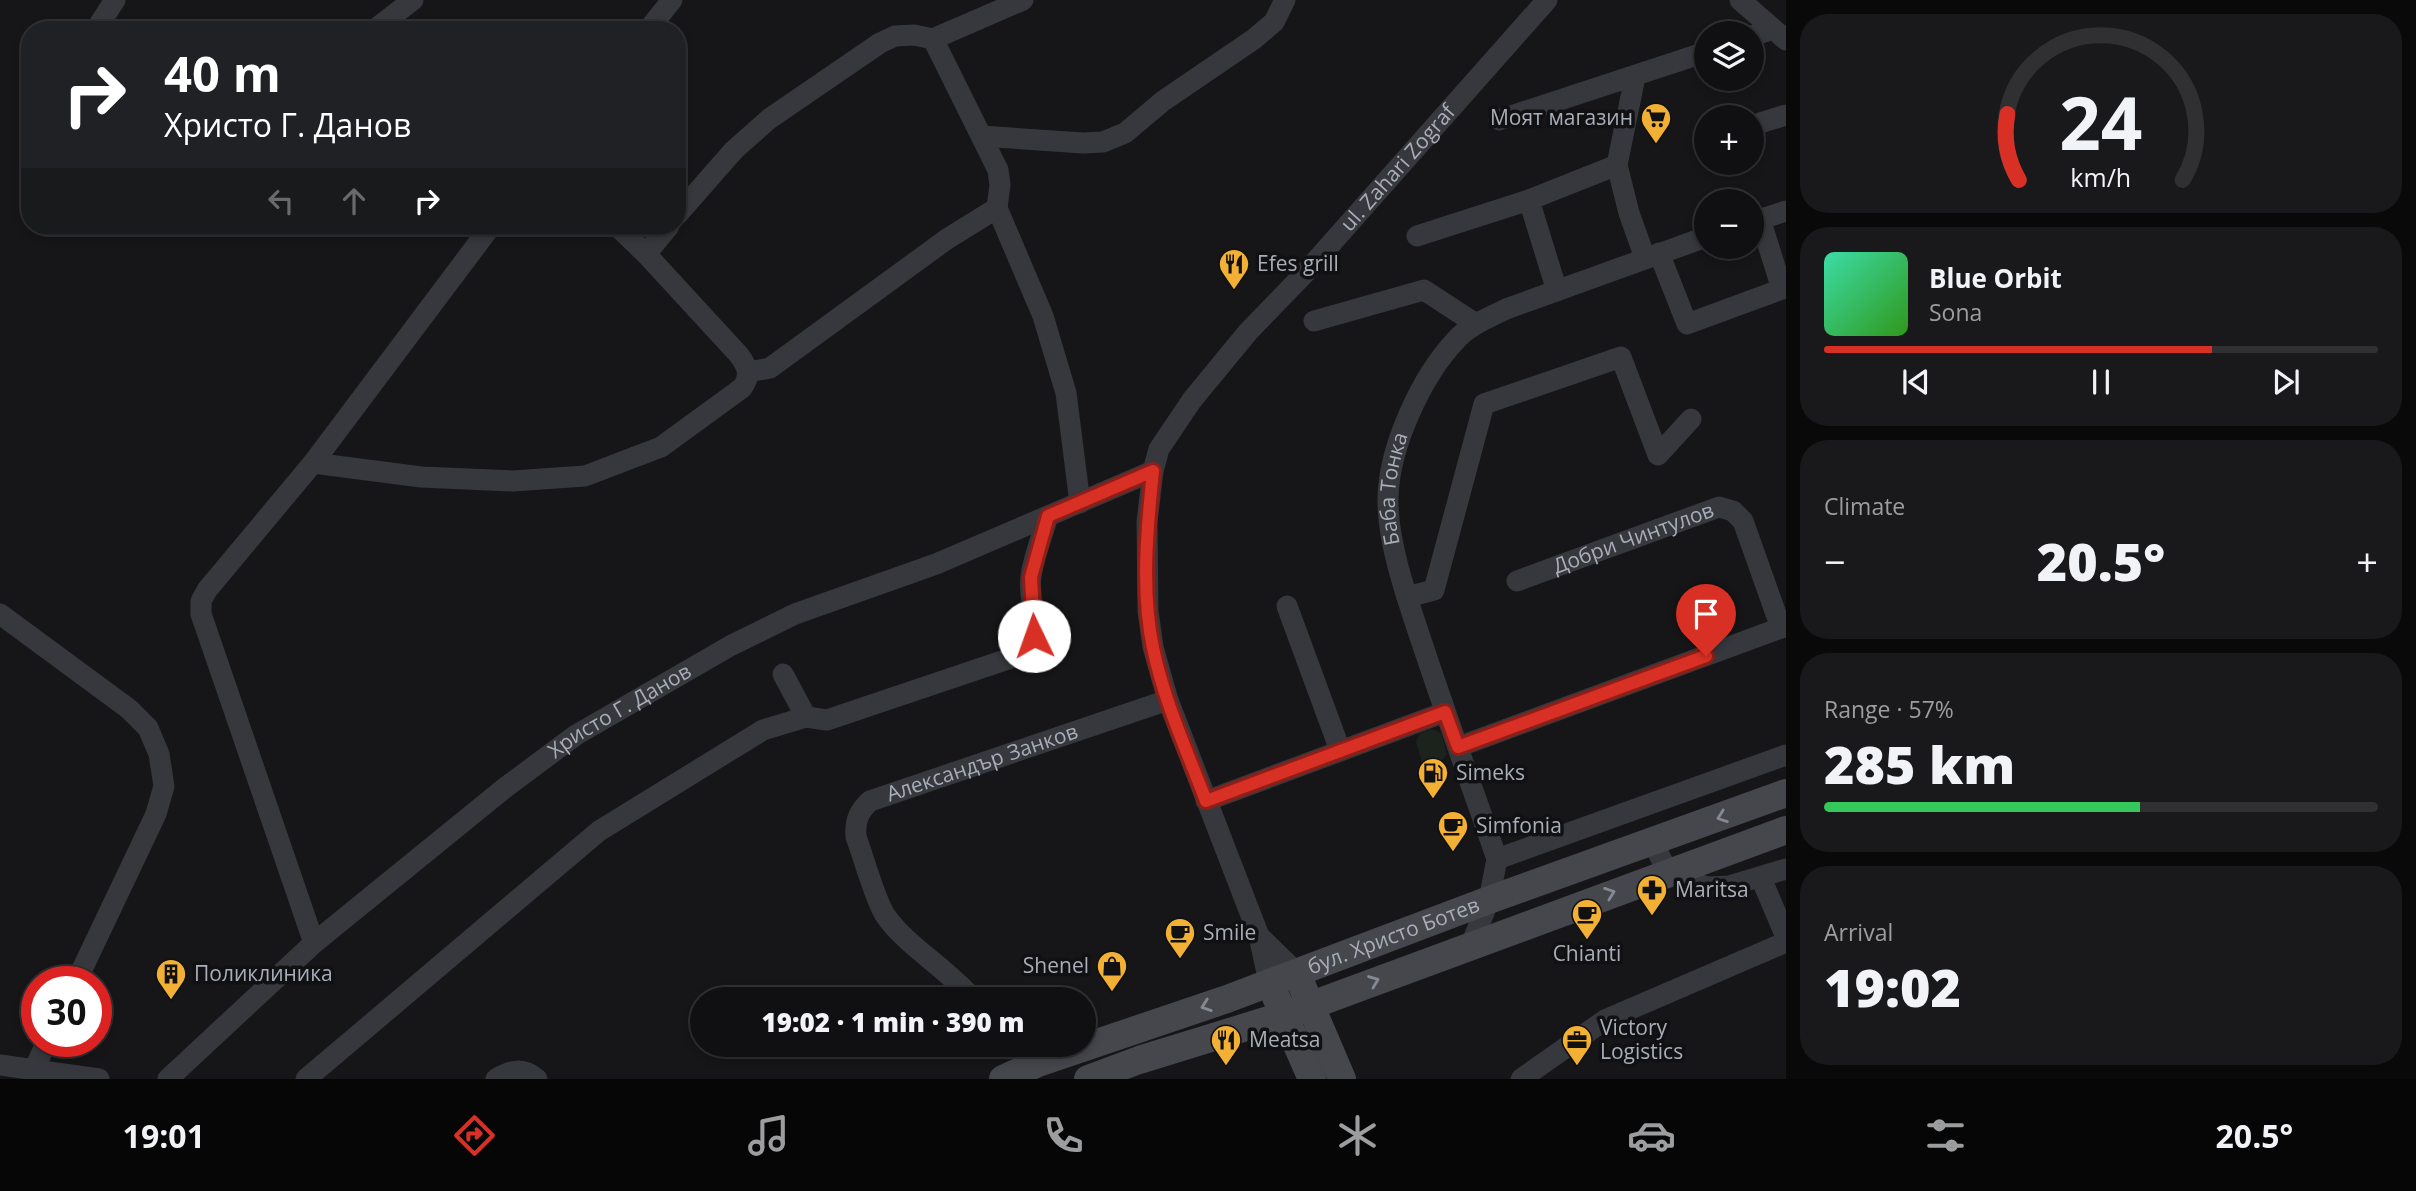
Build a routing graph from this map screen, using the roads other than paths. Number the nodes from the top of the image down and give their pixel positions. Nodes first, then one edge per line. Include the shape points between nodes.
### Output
1 (115, 0) edge
2 (413, 0) edge
3 (672, 0) edge
4 (1023, 0) edge
5 (1285, 0) edge
6 (1547, 0) edge
7 (1740, 0) edge
8 (101, 21) edge
9 (386, 21) edge
10 (655, 21) edge
11 (1780, 34) edge
12 (933, 39) junction
13 (1694, 56) edge
14 (1635, 77) junction
15 (1786, 115) edge
16 (1499, 120) dead end
17 (1764, 122) edge
18 (981, 136) junction
19 (1617, 165) junction
20 (1529, 200) junction
21 (686, 205) edge
22 (997, 208) junction
23 (1786, 211) edge
24 (1764, 218) edge
25 (484, 235) edge
26 (626, 235) edge
27 (662, 235) edge
28 (1417, 236) dead end
29 (1694, 241) edge
30 (1764, 242) edge
31 (646, 254) junction
32 (1652, 255) junction
33 (1557, 290) junction
34 (1314, 321) dead end
35 (1476, 324) junction
36 (748, 372) junction
37 (1691, 419) dead end
38 (313, 463) junction
39 (1153, 471) junction
40 (1080, 503) junction
41 (1048, 516) junction
42 (1517, 581) dead end
43 (1407, 597) junction
44 (1780, 604) edge
45 (1287, 606) dead end
46 (0, 614) edge
47 (1783, 627) edge
48 (783, 674) dead end
49 (1168, 700) junction
50 (1445, 712) junction
51 (806, 717) junction
52 (1458, 747) junction
53 (1340, 750) junction
54 (1786, 755) edge
55 (1786, 793) edge
56 (1206, 801) junction
57 (1786, 830) edge
58 (1653, 843) junction
59 (1497, 859) junction
60 (1786, 869) edge
61 (1668, 872) junction
62 (1761, 878) junction
63 (1489, 900) junction
64 (1259, 936) junction
65 (1786, 939) edge
66 (314, 943) junction
67 (1471, 945) junction
68 (84, 966) edge
69 (1296, 972) junction
70 (1269, 982) junction
71 (962, 987) edge
72 (1297, 1010) junction
73 (40, 1057) edge
74 (0, 1065) edge
75 (34, 1070) junction
76 (99, 1079) edge
77 (168, 1079) edge
78 (306, 1079) edge
79 (496, 1079) edge
80 (537, 1079) edge
81 (1003, 1079) edge
82 (1087, 1079) edge
83 (1312, 1079) edge
84 (1342, 1079) edge
85 (1521, 1079) edge

1 - 8 street
2 - 9 street
3 - 10 street
4 - 12 street
5 - 18 street via 1273,22 1254,39 1125,133 1103,142 1083,143
6 - 39 street, ul. Zahari Zograf via 1248,332 1192,400 1159,449
7 - 11 street
12 - 18 street
12 - 21 street via 895,36 835,72 734,150
13 - 14 street
14 - 16 street
14 - 19 street
15 - 17 street
18 - 22 street via 998,170
19 - 20 street
19 - 32 street via 1629,213
20 - 28 street
20 - 33 street
22 - 36 street via 770,368
22 - 40 street via 1043,316 1066,393
23 - 24 street
25 - 38 street
26 - 31 street
27 - 31 street
29 - 32 street, Баба Тонка
30 - 32 street via 1782,289 1687,324
31 - 36 street via 739,355
32 - 33 street, Баба Тонка
33 - 35 street, Баба Тонка
34 - 35 street via 1424,290
35 - 43 street, Баба Тонка via 1457,338 1410,411 1392,465 1390,526
36 - 38 street via 742,388 661,447 585,476 513,481 421,477
37 - 43 street via 1658,455 1621,357 1484,404 1434,590
38 - 66 street via 207,590 201,614
39 - 40 street, Христо Г. Данов
39 - 49 street, ul. Zahari Zograf via 1147,522 1148,611
40 - 41 street, Христо Г. Данов
41 - 51 street via 1031,577 1034,636 1020,656 827,720
41 - 66 street, Христо Г. Данов via 936,564 795,614 576,735
42 - 44 street, Добри Чинтулов via 1719,507 1733,511 1743,521
43 - 50 street, Баба Тонка
44 - 47 street, Добри Чинтулов
45 - 53 street
46 - 68 street via 129,709 148,729 159,754 163,786 156,814
47 - 52 street, Добри Чинтулов
48 - 51 street
49 - 56 street, ul. Zahari Zograf
49 - 71 street, Александър Занков via 870,801 859,811 856,837 884,914
50 - 52 street, Баба Тонка
50 - 53 street
51 - 78 street via 763,730 599,831
52 - 59 street, Баба Тонка
53 - 56 street
54 - 59 street
55 -> 58 main road, бул. Христо Ботев
56 - 64 street, ul. Zahari Zograf
57 - 61 main road, бул. Христо Ботев
58 - 61 street
58 - 63 main road, бул. Христо Ботев
59 - 63 street
60 - 62 street
61 - 62 street via 1708,887
67 -> 61 main road, бул. Христо Ботев
62 - 65 street
63 - 67 street
63 - 69 main road, бул. Христо Ботев
64 - 69 street
64 - 70 street, ul. Zahari Zograf
65 - 85 street via 1605,1020
66 - 77 street, Христо Г. Данов
72 -> 67 main road, бул. Христо Ботев
69 - 70 main road, бул. Христо Ботев
69 - 72 main road
70 - 72 main road
70 -> 81 main road, бул. Христо Ботев
72 - 82 main road, бул. Христо Ботев
72 - 83 main road
72 - 84 main road
73 - 75 street
74 - 75 street
75 - 76 street
79 - 80 street via 519,1070

